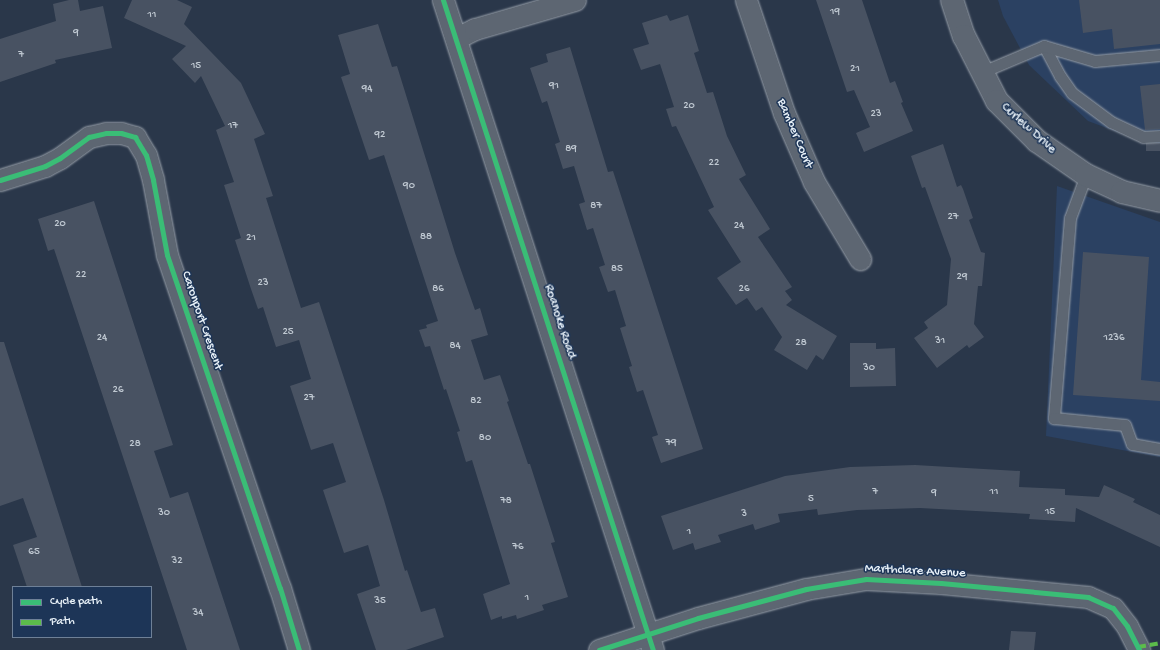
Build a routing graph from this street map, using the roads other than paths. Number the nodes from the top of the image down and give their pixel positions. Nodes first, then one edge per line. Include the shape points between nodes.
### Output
1 (443, 0) edge
2 (575, 0) edge
3 (746, 0) edge
4 (952, 0) edge
5 (457, 38) junction
6 (1044, 46) junction
7 (1160, 55) edge
8 (982, 72) junction
9 (1160, 136) edge
10 (1086, 175) junction
11 (0, 180) edge
12 (1160, 201) edge
13 (860, 259) dead end
14 (1160, 449) edge
15 (650, 643) edge
16 (299, 650) edge
17 (599, 650) edge
18 (1139, 650) edge

1 - 5 street, Roanoke Road
2 - 5 street via 475,29
3 - 13 street, Bamber Court via 784,113 814,182
4 - 8 street, Curlew Drive via 964,36
5 - 15 street, Roanoke Road
6 - 7 lane via 1095,61
6 - 8 lane
6 - 9 lane via 1072,93 1111,122 1143,137
8 - 10 street, Curlew Drive via 997,101 1037,141
10 - 12 street, Curlew Drive via 1122,192
10 - 14 lane via 1070,218 1054,418 1125,424 1132,444
11 - 16 street, Caronport Crescent via 45,166 89,137 121,133 135,137 146,155 153,180 167,255
15 - 17 street, Marthclare Avenue
15 - 18 street, Marthclare Avenue via 692,620 806,589 866,579 942,583 1088,597 1113,608 1127,626

